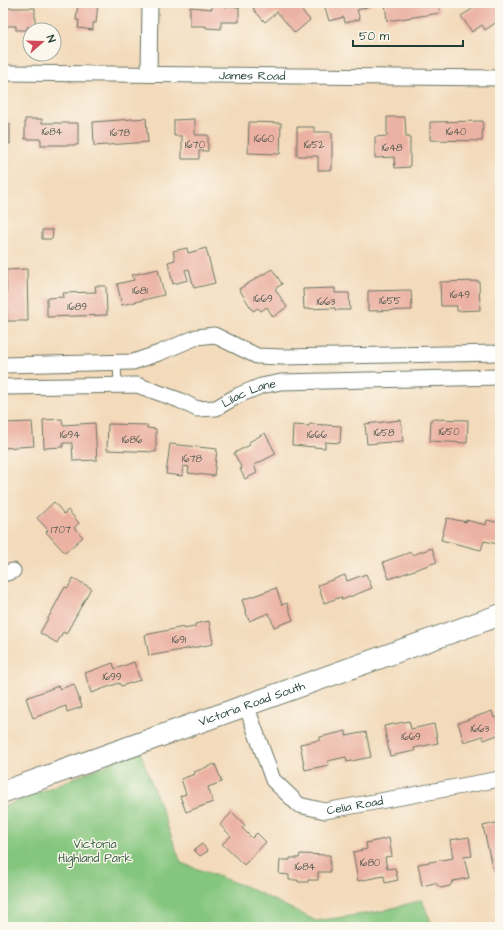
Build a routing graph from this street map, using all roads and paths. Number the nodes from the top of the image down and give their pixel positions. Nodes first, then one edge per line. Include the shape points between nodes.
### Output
1 (150, 3) edge
2 (3, 72) edge
3 (149, 74) junction
4 (500, 78) edge
5 (500, 354) edge
6 (117, 363) junction
7 (3, 365) edge
8 (500, 377) edge
9 (118, 385) junction
10 (3, 387) edge
11 (500, 614) edge
12 (246, 705) junction
13 (500, 779) edge
14 (3, 792) edge

1 - 3 street
2 - 3 street, James Road
3 - 4 street, James Road
5 - 6 street via 257,356 214,335 198,337 133,362
6 - 7 street
6 - 9 lane
8 - 9 street, Lilac Lane via 281,382 260,386 216,408 197,409 137,385
9 - 10 street, Lilac Lane
11 - 12 street, Victoria Road South
12 - 13 street, Celia Road via 273,780 299,805 325,811
12 - 14 street, Victoria Road South

